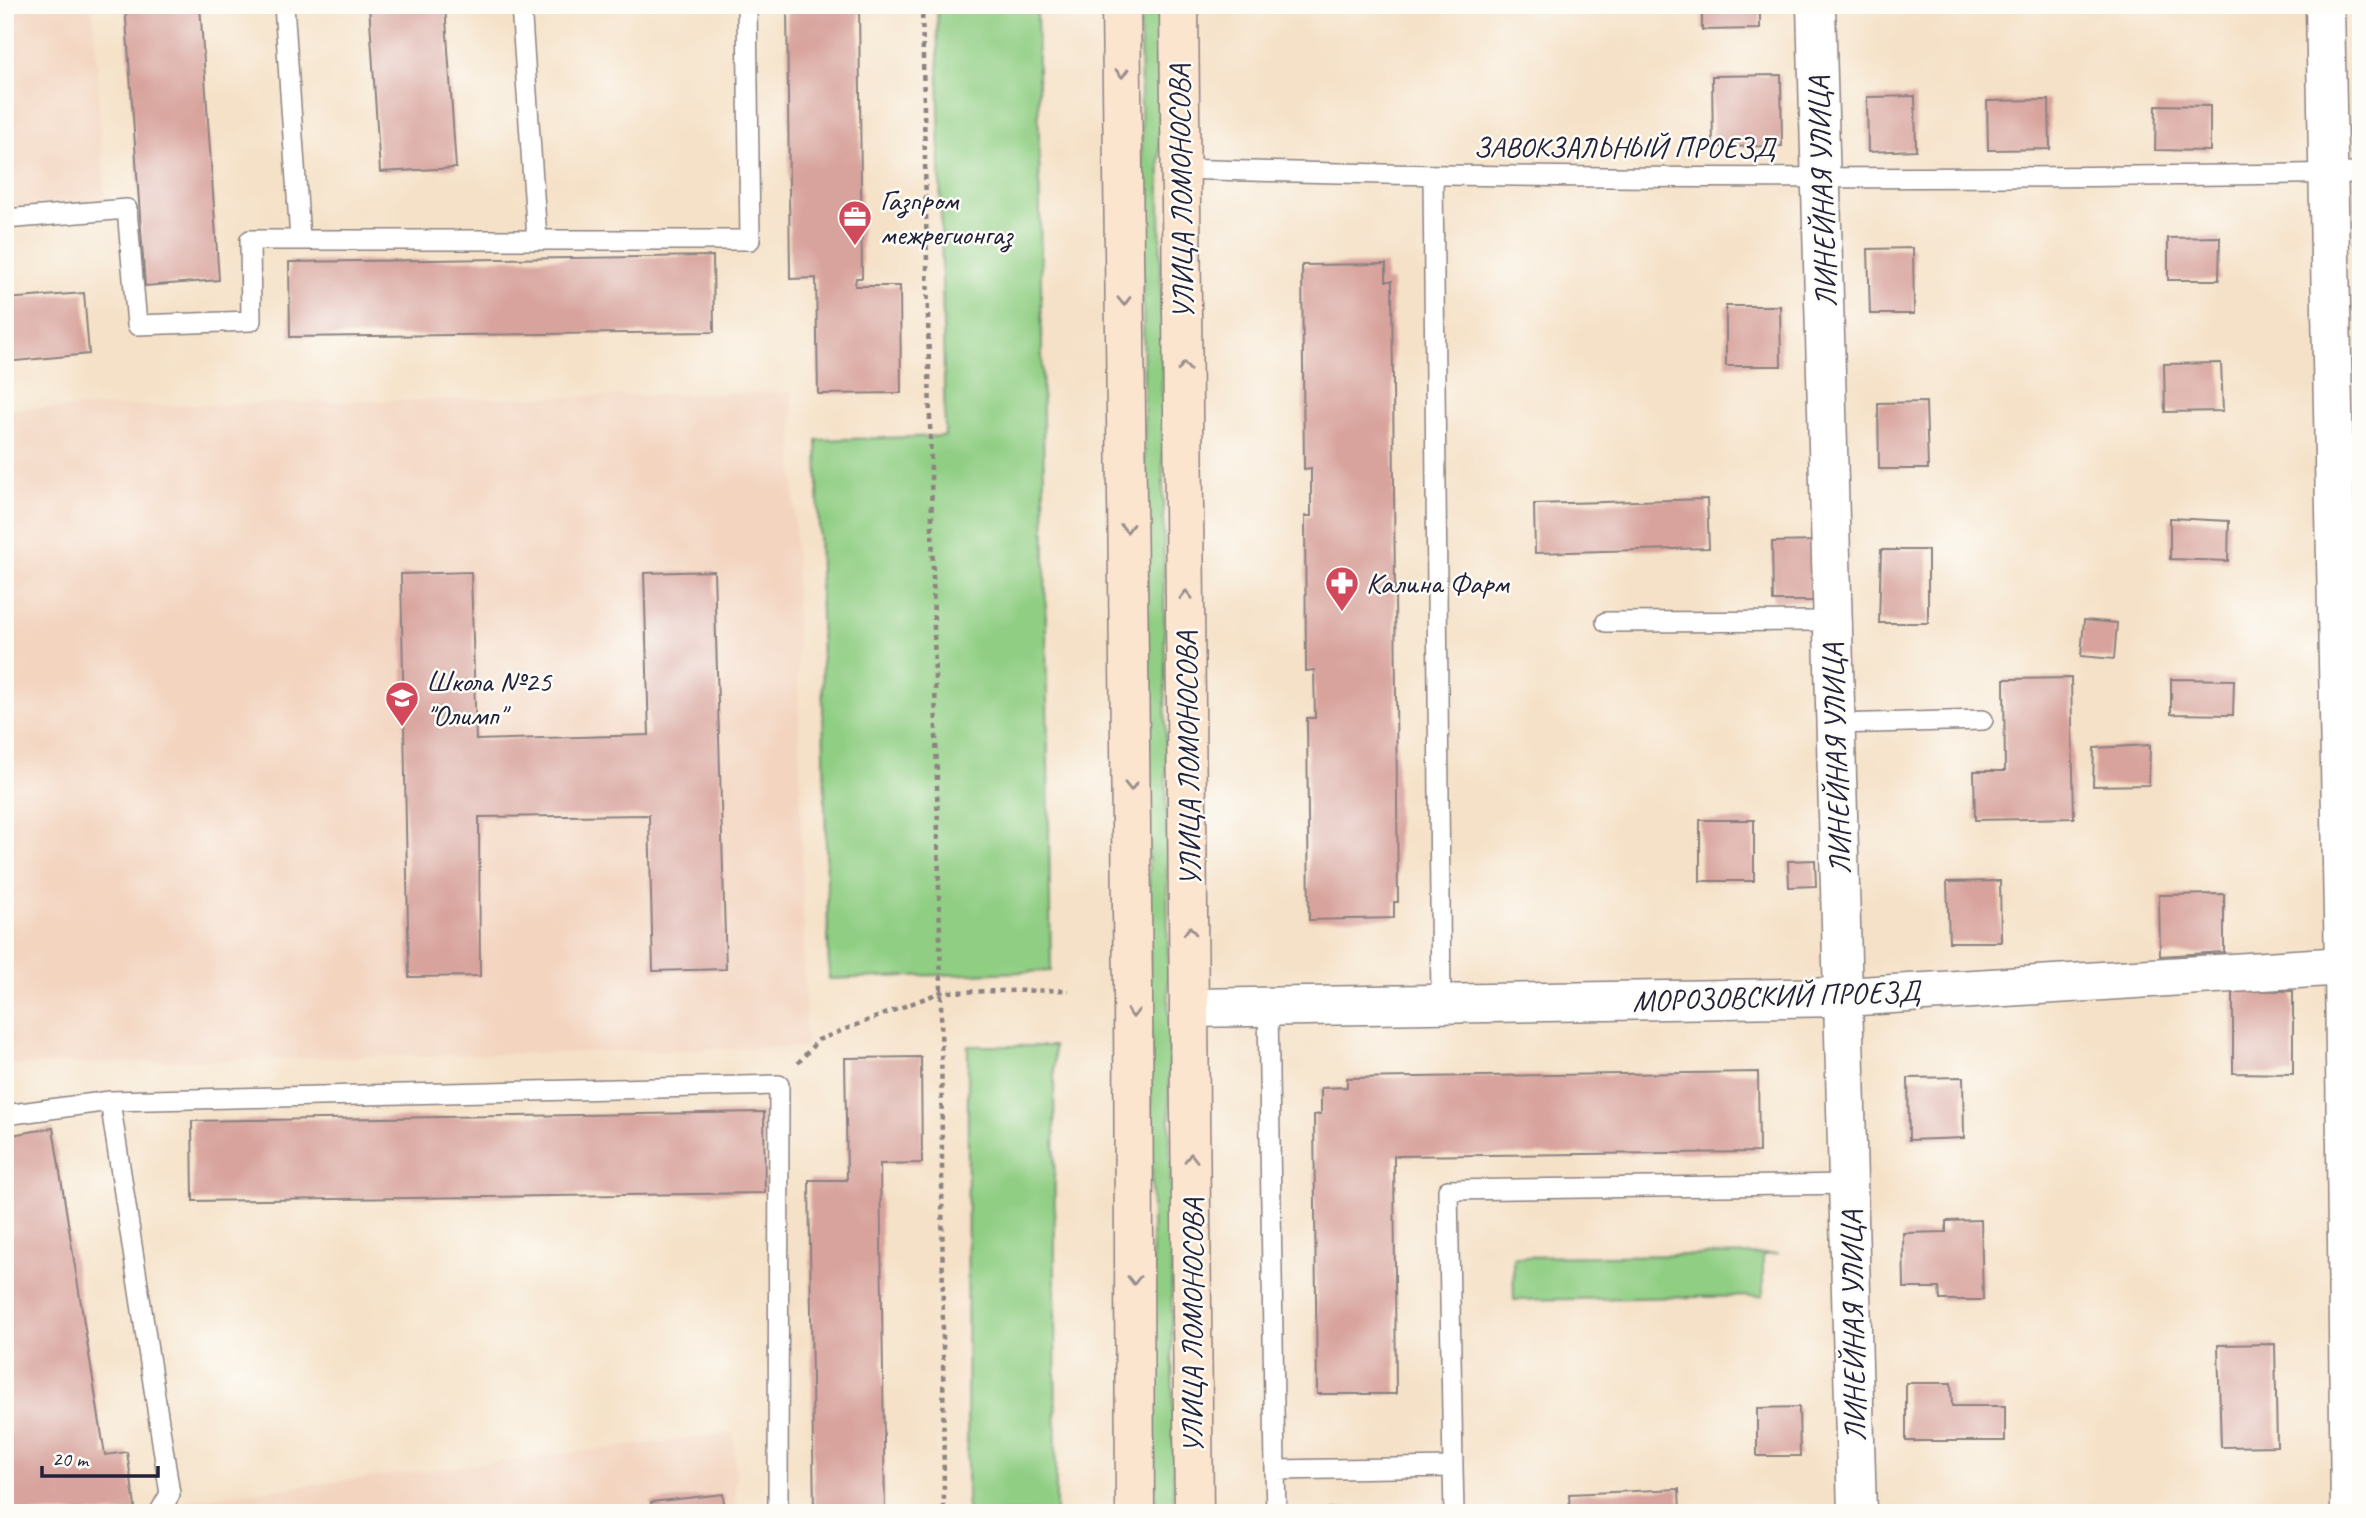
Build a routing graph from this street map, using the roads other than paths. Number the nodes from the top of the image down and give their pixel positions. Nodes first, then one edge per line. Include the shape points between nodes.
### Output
1 (284, 5) edge
2 (521, 5) edge
3 (747, 5) edge
4 (1121, 5) edge
5 (1179, 5) edge
6 (1816, 5) edge
7 (2325, 5) edge
8 (1181, 169) junction
9 (2345, 173) edge
10 (1433, 175) junction
11 (1822, 178) junction
12 (5, 219) edge
13 (300, 239) junction
14 (537, 239) junction
15 (1832, 621) junction
16 (1606, 622) dead end
17 (1983, 720) dead end
18 (1835, 724) junction
19 (2352, 965) edge
20 (1844, 997) junction
21 (1441, 1004) junction
22 (1191, 1008) junction
23 (1268, 1008) junction
24 (2353, 1047) edge
25 (110, 1101) junction
26 (5, 1115) edge
27 (1850, 1184) junction
28 (1453, 1467) junction
29 (1275, 1470) junction
30 (159, 1513) edge
31 (778, 1513) edge
32 (1135, 1513) edge
33 (1194, 1513) edge
34 (1276, 1513) edge
35 (1454, 1513) edge
36 (1857, 1513) edge
37 (2350, 1513) edge

1 - 13 lane
2 - 14 lane
3 - 14 lane via 750,240
4 -> 32 main road, УЛИЦА ЛОМОНОСОВА
5 - 8 main road, УЛИЦА ЛОМОНОСОВА
6 - 11 street, ЛИНЕЙНАЯ УЛИЦА
7 - 9 street
8 - 10 lane, ЗАВОКЗАЛЬНЫЙ ПРОЕЗД
22 -> 8 main road, УЛИЦА ЛОМОНОСОВА
9 - 11 lane, ЗАВОКЗАЛЬНЫЙ ПРОЕЗД
9 - 19 street
10 - 11 lane, ЗАВОКЗАЛЬНЫЙ ПРОЕЗД
10 - 21 lane
11 - 15 street, ЛИНЕЙНАЯ УЛИЦА
12 - 13 lane via 127,209 137,325 251,321 250,240
13 - 14 lane
15 - 16 lane
15 - 18 street, ЛИНЕЙНАЯ УЛИЦА
17 - 18 lane
18 - 20 street, ЛИНЕЙНАЯ УЛИЦА
19 - 20 street, МОРОЗОВСКИЙ ПРОЕЗД
19 - 24 street
20 - 21 street, МОРОЗОВСКИЙ ПРОЕЗД
20 - 27 street, ЛИНЕЙНАЯ УЛИЦА
21 - 23 street, МОРОЗОВСКИЙ ПРОЕЗД
22 - 23 street, МОРОЗОВСКИЙ ПРОЕЗД
33 -> 22 main road, УЛИЦА ЛОМОНОСОВА
23 - 29 lane
24 - 37 street
25 - 26 lane
25 - 30 lane via 170,1494
25 - 31 lane via 779,1085
27 - 28 lane via 1448,1191
27 - 36 street, ЛИНЕЙНАЯ УЛИЦА
28 - 29 lane
28 - 35 lane
29 - 34 lane

